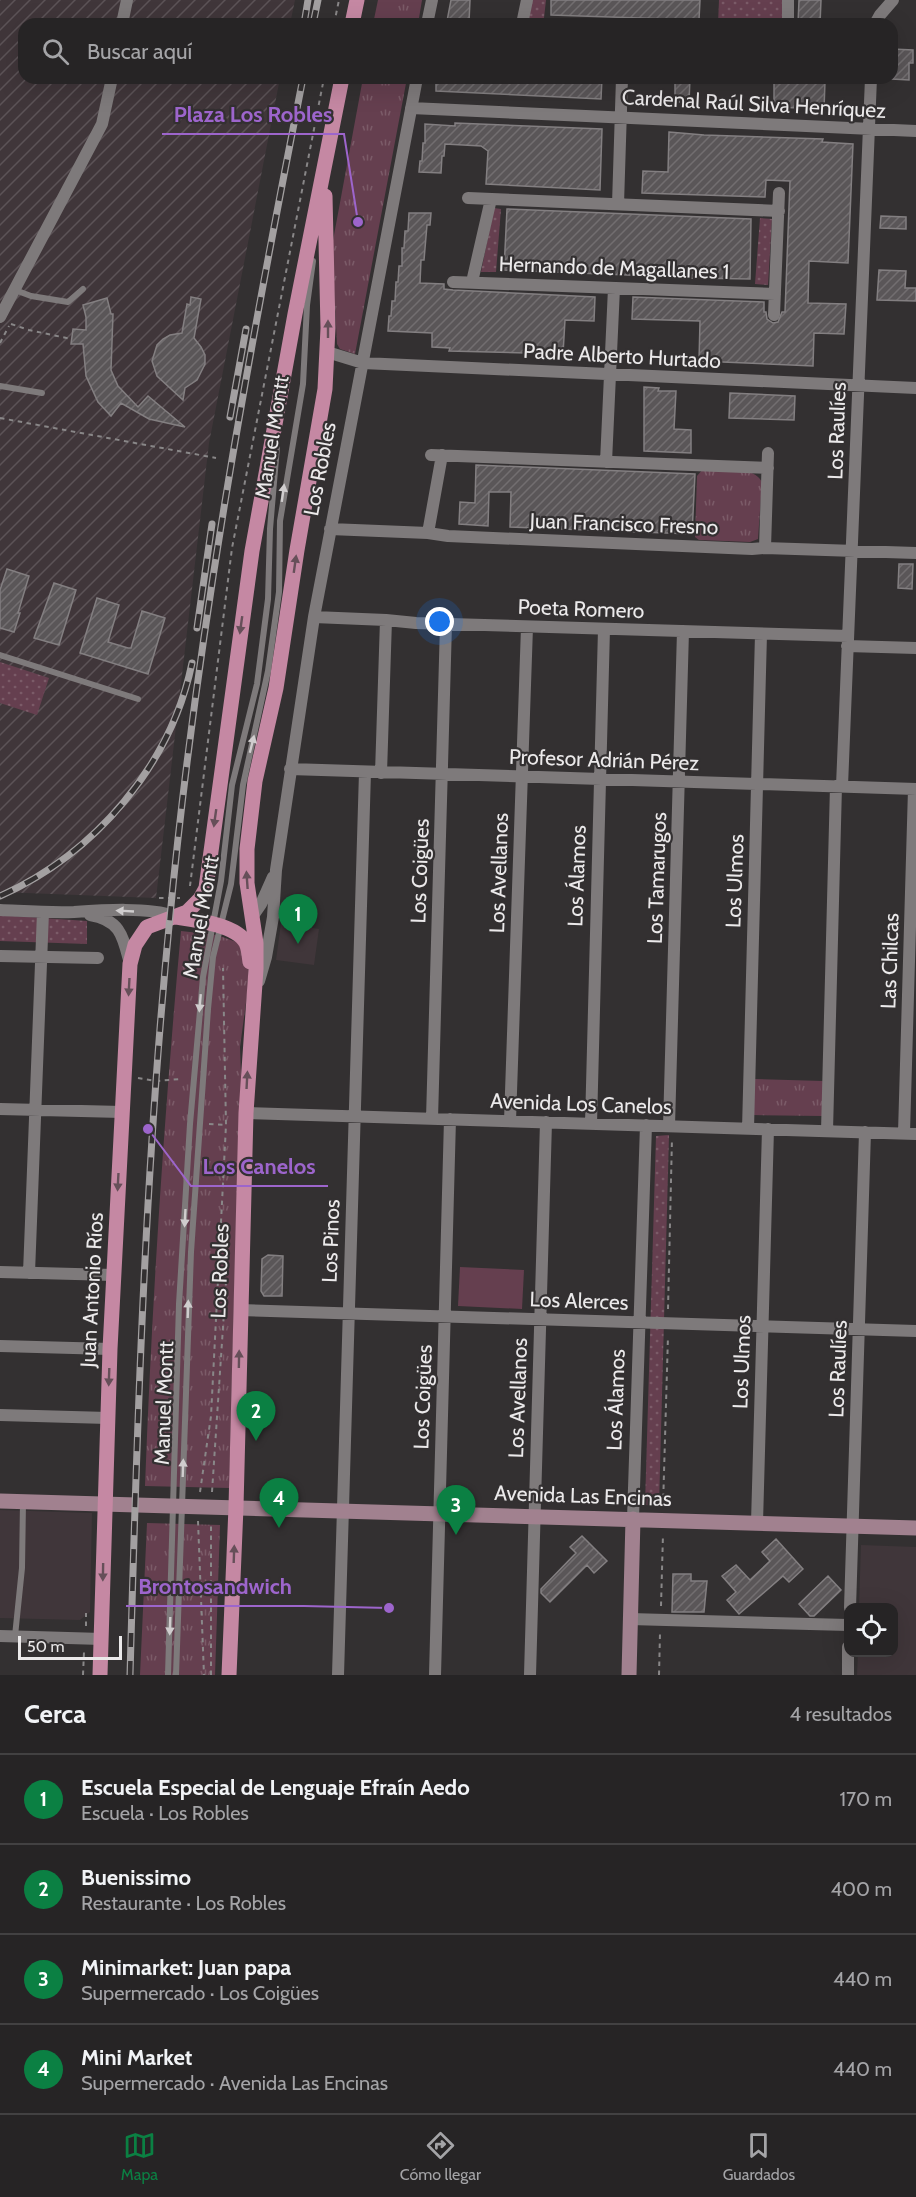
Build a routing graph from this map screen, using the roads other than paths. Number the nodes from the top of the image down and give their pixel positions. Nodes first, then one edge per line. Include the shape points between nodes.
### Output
1 (127, 0) edge
2 (357, 0) edge
3 (432, 0) edge
4 (527, 0) edge
5 (788, 0) edge
6 (893, 0) edge
7 (123, 18) edge
8 (353, 18) edge
9 (428, 18) edge
10 (523, 18) edge
11 (788, 18) edge
12 (878, 18) edge
13 (111, 84) edge
14 (341, 84) edge
15 (416, 84) edge
16 (622, 84) edge
17 (871, 84) edge
18 (411, 108) junction
19 (621, 117) junction
20 (869, 129) junction
21 (916, 131) edge
22 (324, 172) junction
23 (779, 194) dead end
24 (468, 198) dead end
25 (490, 199) junction
26 (618, 204) junction
27 (778, 211) junction
28 (453, 282) dead end
29 (472, 282) junction
30 (614, 288) junction
31 (83, 289) dead end
32 (15, 290) junction
33 (775, 294) junction
34 (774, 315) dead end
35 (0, 317) edge
36 (327, 352) junction
37 (363, 363) junction
38 (610, 375) junction
39 (0, 386) edge
40 (858, 386) junction
41 (916, 388) edge
42 (42, 393) dead end
43 (275, 422) junction
44 (768, 453) dead end
45 (606, 462) junction
46 (768, 468) junction
47 (330, 529) junction
48 (428, 533) junction
49 (765, 548) junction
50 (851, 551) junction
51 (916, 553) edge
52 (314, 617) junction
53 (386, 620) junction
54 (446, 624) junction
55 (526, 627) junction
56 (604, 629) junction
57 (683, 631) junction
58 (761, 634) junction
59 (847, 641) junction
60 (916, 648) edge
61 (0, 655) edge
62 (138, 699) dead end
63 (290, 769) junction
64 (364, 772) junction
65 (381, 773) junction
66 (442, 774) junction
67 (522, 777) junction
68 (600, 779) junction
69 (679, 782) junction
70 (757, 784) junction
71 (839, 786) junction
72 (915, 789) edge
73 (276, 870) junction
74 (0, 910) edge
75 (43, 912) junction
76 (74, 912) junction
77 (176, 917) junction
78 (252, 917) junction
79 (161, 922) joint
80 (217, 925) junction
81 (0, 956) edge
82 (40, 956) junction
83 (98, 958) dead end
84 (130, 964) junction
85 (253, 1001) junction
86 (0, 1109) edge
87 (35, 1110) junction
88 (122, 1113) junction
89 (246, 1113) junction
90 (354, 1116) junction
91 (432, 1119) junction
92 (450, 1119) junction
93 (510, 1121) junction
94 (546, 1122) junction
95 (591, 1124) junction
96 (645, 1125) junction
97 (669, 1126) junction
98 (748, 1129) junction
99 (768, 1129) junction
100 (827, 1131) junction
101 (865, 1132) junction
102 (910, 1134) edge
103 (0, 1272) edge
104 (29, 1273) junction
105 (113, 1275) junction
106 (240, 1310) junction
107 (348, 1313) junction
108 (445, 1316) junction
109 (540, 1319) junction
110 (639, 1322) junction
111 (762, 1326) junction
112 (859, 1329) junction
113 (916, 1331) edge
114 (0, 1346) edge
115 (110, 1349) junction
116 (0, 1415) edge
117 (108, 1418) junction
118 (0, 1501) edge
119 (24, 1502) junction
120 (105, 1504) junction
121 (178, 1505) junction
122 (236, 1507) junction
123 (342, 1510) junction
124 (439, 1513) junction
125 (534, 1516) junction
126 (633, 1519) junction
127 (757, 1523) junction
128 (852, 1526) junction
129 (916, 1528) edge
130 (850, 1603) edge
131 (630, 1619) junction
132 (844, 1625) edge
133 (0, 1636) edge
134 (15, 1636) junction
135 (102, 1639) junction
136 (849, 1657) edge
137 (100, 1675) edge
138 (168, 1675) edge
139 (176, 1675) edge
140 (229, 1675) edge
141 (338, 1675) edge
142 (435, 1675) edge
143 (530, 1675) edge
144 (629, 1675) edge
145 (848, 1675) edge

1 - 7 street
2 - 8 main road
3 - 9 street
4 - 10 street
5 - 11 street
6 - 12 street
13 - 32 street via 102,124
14 - 22 main road, Manuel Montt
15 - 18 street, Los Robles
16 - 19 street
17 - 20 street, Los Raulíes
18 - 19 street, Cardenal Raúl Silva Henríquez
18 - 37 street, Los Robles
19 - 20 street, Cardenal Raúl Silva Henríquez
19 - 26 street
20 - 21 street, Cardenal Raúl Silva Henríquez
20 - 40 street, Los Raulíes
36 -> 22 main road, Manuel Montt
22 - 43 main road, Manuel Montt
80 -> 22 lane, Manuel Montt via 231,884 243,785 264,694 277,606 280,521 303,384 307,305
23 - 27 street
24 - 25 street
25 - 26 street
25 - 29 street
26 - 27 street
27 - 33 street
28 - 29 street, Hernando de Magallanes 1
29 - 30 street, Hernando de Magallanes 1
30 - 33 street, Hernando de Magallanes 1
30 - 38 street
31 - 32 lane via 68,302 31,297
32 - 35 street
33 - 34 street
36 - 37 street, Padre Alberto Hurtado
78 -> 36 main road, Manuel Montt via 246,868 251,806 276,688 323,405
37 - 38 street, Padre Alberto Hurtado
37 - 47 street, Los Robles
38 - 40 street, Padre Alberto Hurtado
38 - 45 street
39 - 42 lane
40 - 41 street, Padre Alberto Hurtado
40 - 50 street, Los Raulíes
43 -> 77 main road, Manuel Montt via 241,622 206,888 193,897 187,912
43 - 80 lane, Manuel Montt via 277,461 267,612 254,700 232,785
44 - 46 street
45 - 46 street
45 - 48 street via 437,455
46 - 49 street
47 - 48 street, Juan Francisco Fresno
47 - 52 street, Los Robles
48 - 49 street, Juan Francisco Fresno
49 - 50 street, Juan Francisco Fresno
50 - 51 street, Juan Francisco Fresno
50 - 59 street, Los Raulíes
52 - 53 street, Poeta Romero
52 - 63 street, Los Robles
53 - 54 street, Poeta Romero
53 - 65 street
54 - 55 street, Poeta Romero
54 - 66 street, Los Coigües
55 - 56 street, Poeta Romero
55 - 67 street, Los Avellanos
56 - 57 street, Poeta Romero
56 - 68 street, Los Álamos
57 - 58 street, Poeta Romero
57 - 69 street, Los Tamarugos
58 - 59 street, Poeta Romero
58 - 70 street, Los Ulmos
59 - 60 street, Poeta Romero
59 - 71 street, Los Raulíes
61 - 62 lane
63 - 64 street, Profesor Adrián Pérez
63 - 73 street, Los Robles
64 - 65 street, Profesor Adrián Pérez
64 - 90 street, Los Pinos
65 - 66 street, Profesor Adrián Pérez
66 - 67 street, Profesor Adrián Pérez
66 - 91 street, Los Coigües
67 - 68 street, Profesor Adrián Pérez
67 - 93 street, Los Avellanos
68 - 69 street, Profesor Adrián Pérez
68 - 95 street, Los Álamos
69 - 70 street, Profesor Adrián Pérez
69 - 97 street, Los Tamarugos
70 - 71 street, Profesor Adrián Pérez
70 - 98 street, Los Ulmos
71 - 72 street, Profesor Adrián Pérez
71 - 100 street, Los Raulíes
72 - 102 street, Las Chilcas
73 - 78 street, Los Robles
73 - 85 street, Los Robles via 266,957
74 - 75 street
75 - 76 street
75 - 82 street
77 -> 76 street via 114,910
76 - 84 street via 107,919 115,925 124,938
77 - 79 main road, Manuel Montt
77 - 80 main road
78 - 80 main road via 238,924
78 - 85 main road, Manuel Montt via 256,943
79 - 84 main road, Juan Antonio Ríos via 147,927 140,935
80 - 85 main road via 238,935 246,944
80 - 121 lane, Manuel Montt via 198,1136
81 - 82 street
82 - 83 street
82 - 87 street
84 -> 88 main road, Juan Antonio Ríos
89 -> 85 main road, Los Robles
86 - 87 street
87 - 88 street
87 - 104 street
88 -> 105 main road, Juan Antonio Ríos
89 - 90 street, Avenida Los Canelos
89 - 106 main road, Los Robles
90 - 91 street, Avenida Los Canelos
90 - 107 street, Los Pinos
91 - 92 street, Avenida Los Canelos
92 - 93 street, Avenida Los Canelos
92 - 108 street, Los Coigües
93 - 94 street, Avenida Los Canelos
94 - 95 street, Avenida Los Canelos
94 - 109 street, Los Avellanos
95 - 96 street, Avenida Los Canelos
96 - 97 street, Avenida Los Canelos
96 - 110 street, Los Álamos
97 - 98 street, Avenida Los Canelos
98 - 99 street, Avenida Los Canelos
99 - 100 street, Avenida Los Canelos
99 - 111 street, Los Ulmos
100 - 101 street, Avenida Los Canelos
101 - 102 street, Avenida Los Canelos
101 - 112 street, Los Raulíes
103 - 104 street
104 - 105 street
105 - 115 main road, Juan Antonio Ríos
106 - 107 street, Los Alerces
122 -> 106 main road, Los Robles
107 - 108 street, Los Alerces
107 - 123 street, Los Pinos
108 - 109 street, Los Alerces
108 - 124 street, Los Coigües
109 - 110 street, Los Alerces
109 - 125 street, Los Avellanos
110 - 111 street, Los Alerces
110 - 126 street, Los Álamos
111 - 112 street, Los Alerces
111 - 127 street, Los Ulmos
112 - 113 street, Los Alerces
112 - 128 street, Los Raulíes
114 - 115 street
115 -> 117 main road, Juan Antonio Ríos
116 - 117 street
117 - 120 main road, Juan Antonio Ríos
118 - 119 street, Avenida Las Encinas
119 - 120 street, Avenida Las Encinas
119 - 134 lane
120 - 121 street, Avenida Las Encinas
120 -> 135 main road, Juan Antonio Ríos
121 - 122 street, Avenida Las Encinas
121 -> 138 lane, Manuel Montt
121 - 139 lane, Manuel Montt
122 - 123 street, Avenida Las Encinas
140 -> 122 main road, Los Robles
123 - 124 street, Avenida Las Encinas
123 - 141 street, Los Pinos
124 - 125 street, Avenida Las Encinas
124 - 142 street, Los Coigües
125 - 126 street, Avenida Las Encinas
125 - 143 street, Los Avellanos
126 - 127 street, Avenida Las Encinas
126 - 131 street, Los Álamos
127 - 128 street, Avenida Las Encinas
128 - 129 street, Avenida Las Encinas
128 - 130 street, Los Raulíes
131 - 132 street
131 - 144 street, Los Álamos
133 - 134 street
134 - 135 street
135 - 137 main road, Juan Antonio Ríos
136 - 145 street

